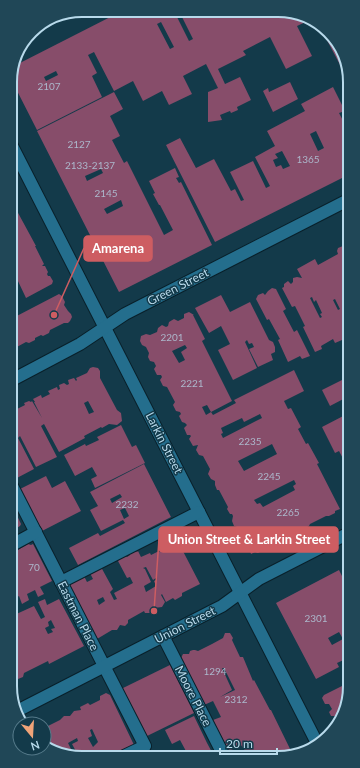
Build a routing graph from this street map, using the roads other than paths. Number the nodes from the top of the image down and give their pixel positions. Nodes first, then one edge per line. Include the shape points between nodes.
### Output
1 (17, 156) edge
2 (343, 203) edge
3 (105, 328) junction
4 (17, 377) edge
5 (17, 496) edge
6 (199, 512) junction
7 (36, 532) junction
8 (343, 536) edge
9 (17, 542) edge
10 (61, 582) junction
11 (240, 593) junction
12 (163, 636) junction
13 (104, 666) junction
14 (21, 708) edge
15 (315, 739) edge
16 (134, 751) edge
17 (221, 751) edge

1 - 3 street, Larkin Street
2 - 3 street, Green Street via 125,314
3 - 4 street, Green Street
3 - 6 street, Larkin Street
5 - 7 street, Eastman Place
6 - 10 street
6 - 11 street, Larkin Street
7 - 9 street
7 - 10 street, Eastman Place
8 - 11 street, Union Street via 259,579
10 - 13 street, Eastman Place
11 - 12 street, Union Street via 222,606
11 - 15 street, Larkin Street
12 - 13 street, Union Street
12 - 17 street, Moore Place
13 - 14 street, Union Street
13 - 16 street, Eastman Place via 145,746

